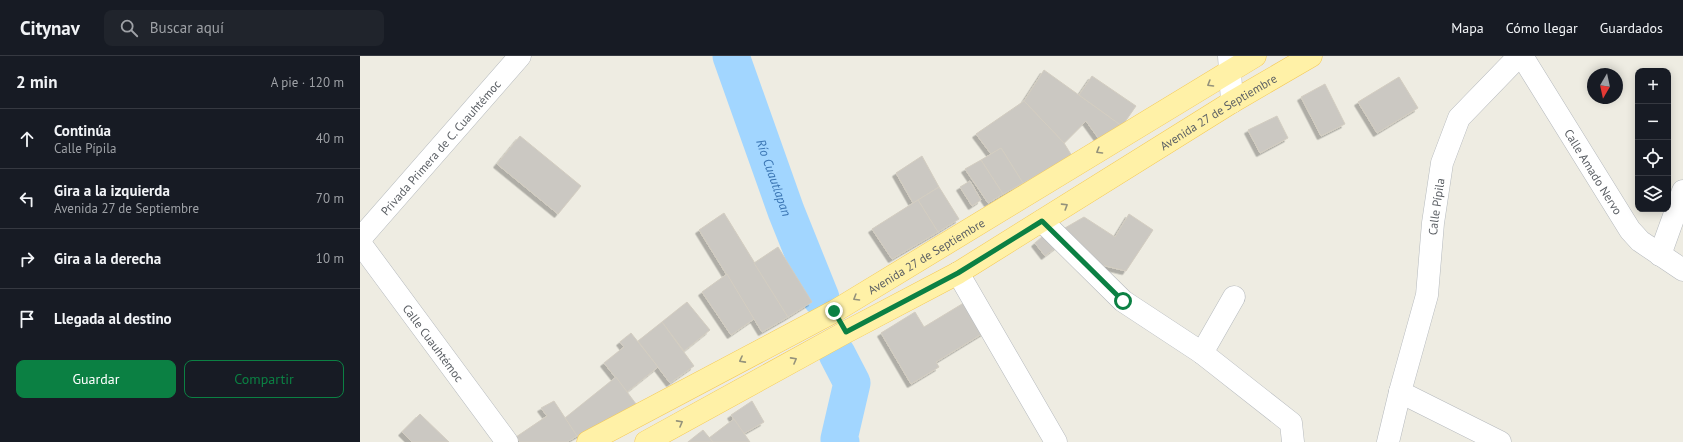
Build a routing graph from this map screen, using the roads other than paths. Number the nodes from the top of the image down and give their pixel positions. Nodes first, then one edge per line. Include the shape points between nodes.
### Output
1 (520, 56) edge
2 (1255, 56) edge
3 (1311, 56) edge
4 (1520, 56) edge
5 (1230, 64) edge
6 (1232, 102) junction
7 (1683, 191) edge
8 (1042, 221) junction
9 (360, 239) edge
10 (360, 243) edge
11 (1660, 255) junction
12 (1683, 270) edge
13 (958, 273) junction
14 (1234, 297) dead end
15 (834, 311) junction
16 (846, 332) junction
17 (1202, 353) junction
18 (1401, 387) junction
19 (507, 442) edge
20 (588, 442) edge
21 (646, 442) edge
22 (1056, 442) edge
23 (1293, 442) edge
24 (1388, 442) edge
25 (1500, 442) edge

1 - 9 street, Privada Primera de C. Cuauhtémoc
2 - 5 main road, Avenida 27 de Septiembre
3 - 6 main road, Avenida 27 de Septiembre
4 - 11 street, Calle Amado Nervo via 1630,230 1640,241
4 - 18 street, Calle Pípila via 1459,118 1442,163 1433,223 1428,295
5 - 6 street
5 -> 15 main road, Avenida 27 de Septiembre
8 -> 6 main road, Avenida 27 de Septiembre
7 - 11 street
8 - 13 main road, Avenida 27 de Septiembre
8 - 17 street via 1123,301
10 - 19 street, Calle Cuauhtémoc
11 - 12 street, Calle Amado Nervo
13 - 16 main road, Avenida 27 de Septiembre
13 - 22 street
14 - 17 street
15 - 16 main road
15 -> 20 main road, Avenida 27 de Septiembre
21 -> 16 main road, Avenida 27 de Septiembre
17 - 23 street via 1291,423
18 - 24 street, Calle Pípila
18 - 25 street

